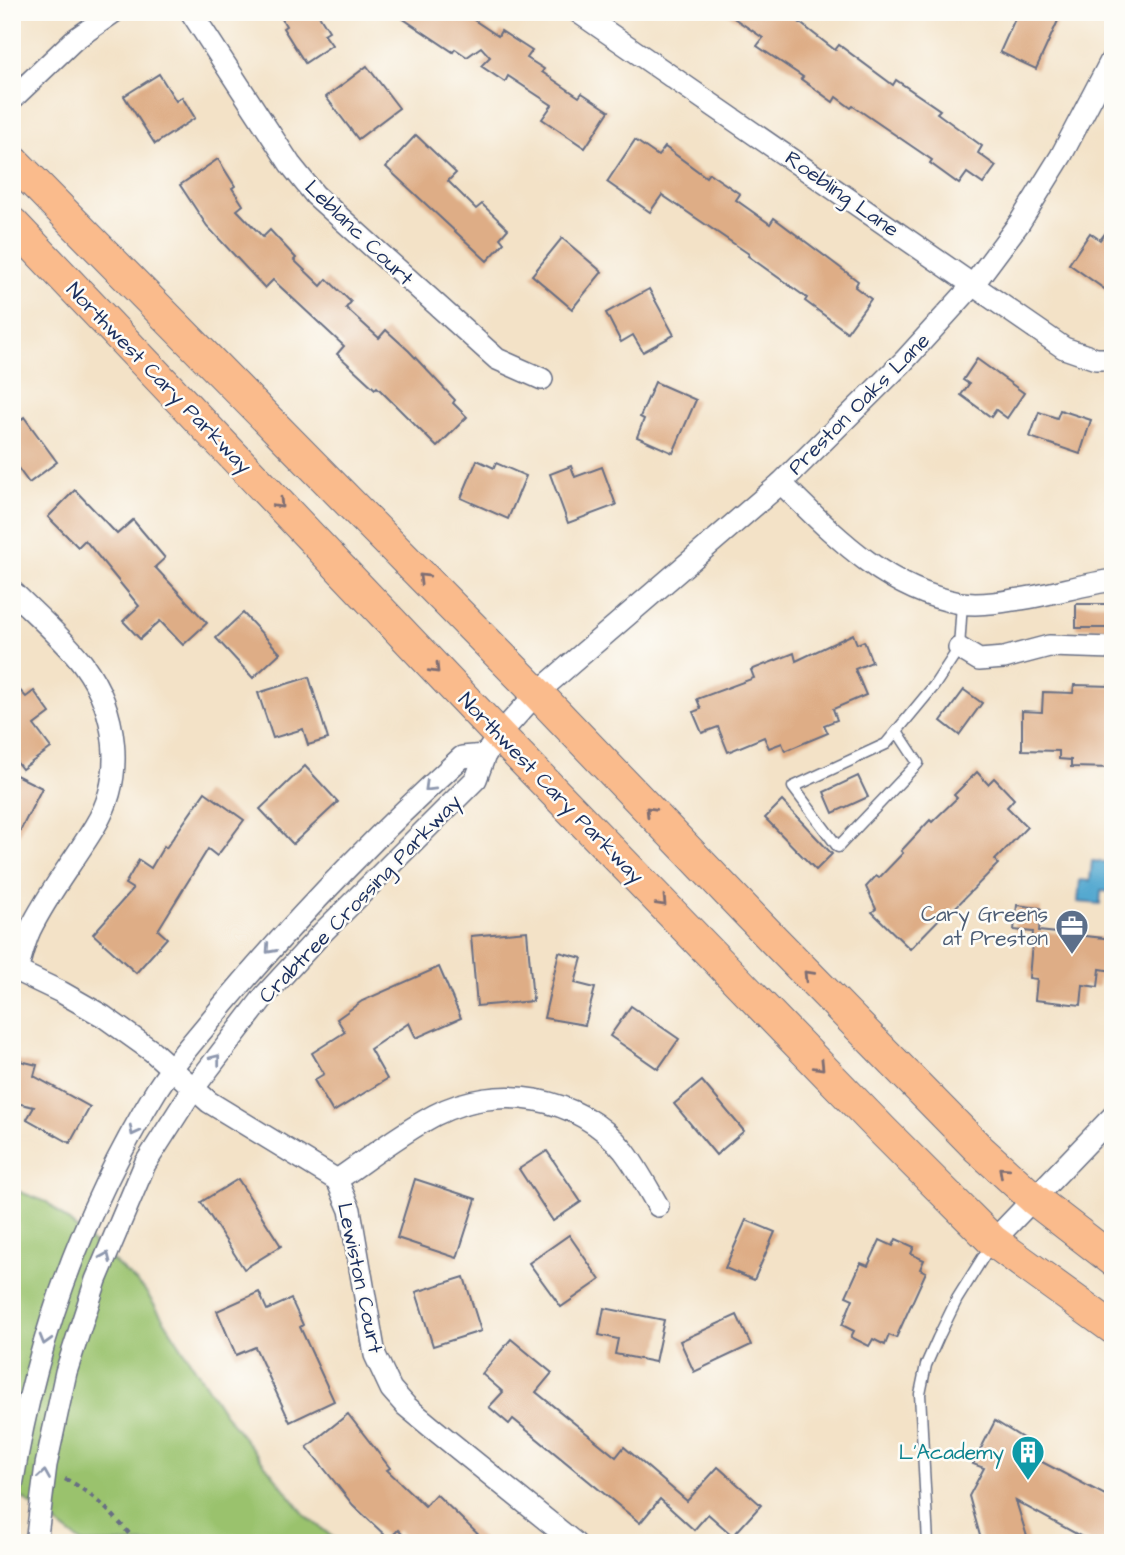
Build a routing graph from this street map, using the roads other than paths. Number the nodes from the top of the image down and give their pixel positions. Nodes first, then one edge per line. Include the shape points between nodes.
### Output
1 (114, 12) edge
2 (191, 12) edge
3 (578, 12) edge
4 (1113, 57) edge
5 (12, 99) edge
6 (12, 160) edge
7 (12, 223) edge
8 (973, 285) junction
9 (1113, 359) edge
10 (542, 379) dead end
11 (781, 483) junction
12 (1113, 580) edge
13 (12, 591) edge
14 (962, 603) junction
15 (959, 648) junction
16 (1113, 648) edge
17 (537, 694) junction
18 (897, 731) junction
19 (492, 745) junction
20 (14, 971) edge
21 (172, 1069) junction
22 (193, 1089) junction
23 (1113, 1116) edge
24 (337, 1180) junction
25 (1034, 1199) junction
26 (658, 1206) dead end
27 (993, 1241) junction
28 (1113, 1260) edge
29 (1113, 1328) edge
30 (12, 1486) edge
31 (36, 1543) edge
32 (575, 1543) edge
33 (928, 1543) edge

1 - 5 street via 74,40
2 - 10 street, Leblanc Court via 315,195 497,359
3 - 8 street, Roebling Lane
4 - 8 street, Preston Oaks Lane via 1061,156
17 -> 6 main road
7 -> 19 main road, Northwest Cary Parkway
8 - 9 street, Roebling Lane via 1064,348 1096,359
8 - 11 street, Preston Oaks Lane
11 - 14 street via 847,547 876,567 911,587
11 - 17 street, Preston Oaks Lane
12 - 14 street via 1012,601
13 - 20 street via 83,664 114,735 114,771 97,822 45,901
14 - 15 lane
15 - 16 street via 979,660 1049,646
15 - 18 lane
17 - 19 street, Crabtree Crossing Parkway
25 -> 17 main road via 926,1096
18 - 18 lane via 886,744 793,787 838,847 918,763
19 -> 21 street, Crabtree Crossing Parkway via 462,757 321,892
22 -> 19 street, Crabtree Crossing Parkway via 291,965 476,779
19 -> 27 main road, Northwest Cary Parkway
20 - 21 street, Lewiston Court via 103,1016
21 - 22 street, Lewiston Court
21 -> 30 street, Crabtree Crossing Parkway via 109,1176 63,1284 27,1403
22 - 24 street, Lewiston Court
31 -> 22 street, Crabtree Crossing Parkway via 46,1465 66,1372 96,1280 145,1164
23 - 25 street
24 - 26 street via 434,1115 477,1099 521,1097 570,1110 608,1135 623,1150
24 - 32 street, Lewiston Court via 350,1210 374,1355 391,1389
25 - 27 street
25 - 28 main road
27 - 29 main road, Northwest Cary Parkway
27 - 33 lane via 957,1298 926,1365 920,1394

